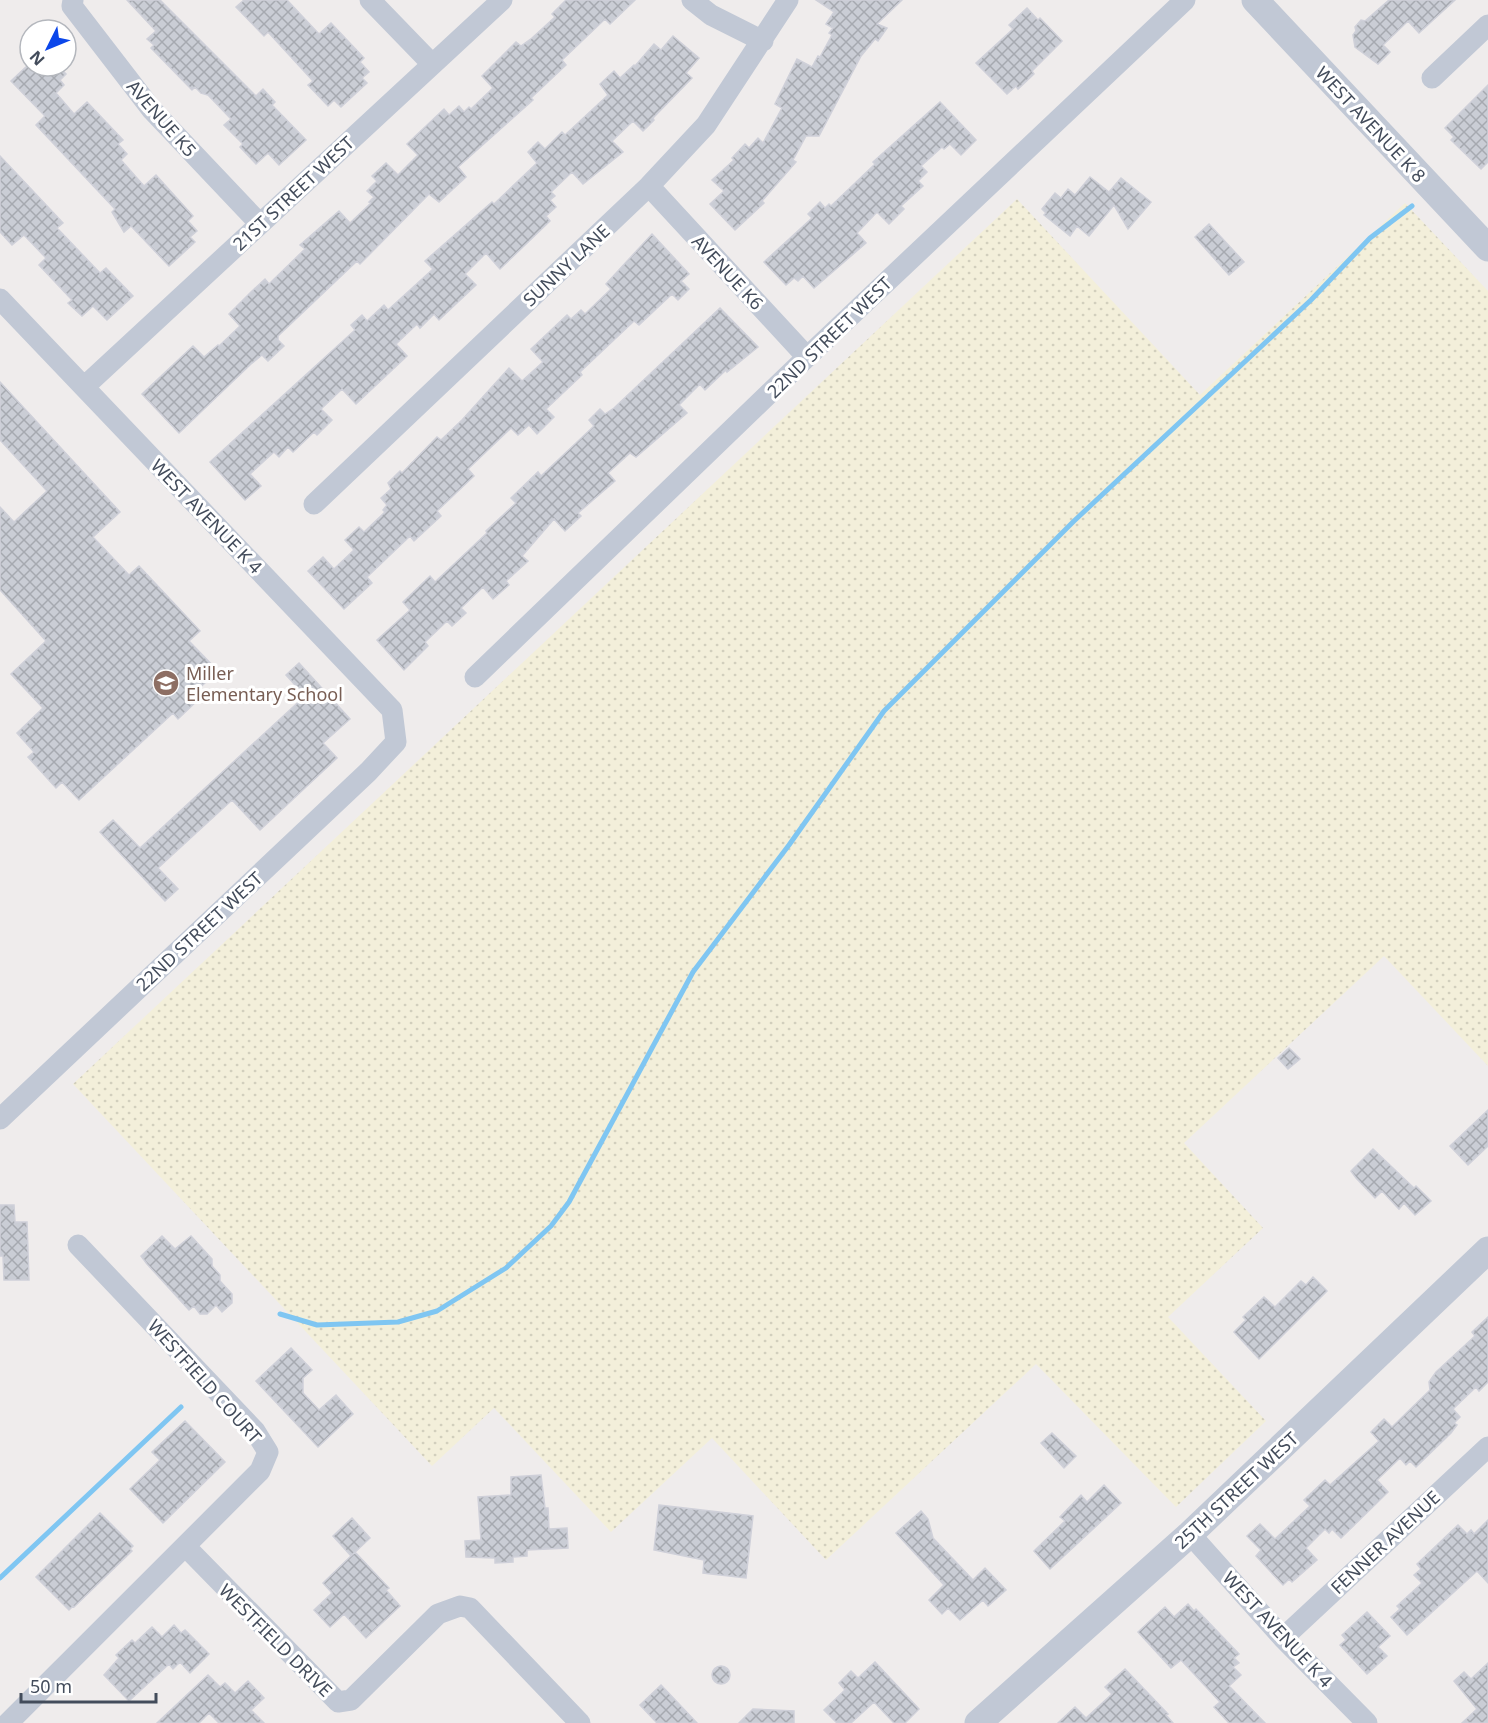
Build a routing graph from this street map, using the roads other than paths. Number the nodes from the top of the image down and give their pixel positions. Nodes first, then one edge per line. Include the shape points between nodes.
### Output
1 (370, 0) edge
2 (502, 0) edge
3 (692, 0) edge
4 (788, 0) edge
5 (1185, 0) edge
6 (1255, 0) edge
7 (72, 3) edge
8 (1488, 25) edge
9 (763, 41) junction
10 (432, 64) junction
11 (1432, 78) dead end
12 (649, 186) junction
13 (260, 224) junction
14 (1488, 248) edge
15 (0, 299) edge
16 (807, 357) junction
17 (84, 387) junction
18 (314, 504) dead end
19 (475, 677) dead end
20 (396, 742) joint
21 (0, 1119) edge
22 (78, 1245) dead end
23 (1488, 1250) edge
24 (1488, 1447) edge
25 (1190, 1534) junction
26 (186, 1547) junction
27 (1283, 1638) junction
28 (8, 1723) edge
29 (580, 1723) edge
30 (978, 1723) edge
31 (1367, 1723) edge

1 - 10 street
2 - 10 street, 21ST STREET WEST
3 - 9 street via 711,15
4 - 9 street, SUNNY LANE
5 - 16 street, 22ND STREET WEST
6 - 14 street, WEST AVENUE K 8
7 - 13 street, AVENUE K5 via 152,110
8 - 11 street
9 - 12 street, SUNNY LANE via 706,125
10 - 13 street, 21ST STREET WEST
12 - 16 street, AVENUE K6
12 - 18 street, SUNNY LANE
13 - 17 street, 21ST STREET WEST
15 - 17 street, WEST AVENUE K 4
16 - 19 street, 22ND STREET WEST
17 - 20 street, WEST AVENUE K 4 via 392,710
20 - 21 street, 22ND STREET WEST
22 - 26 street, WESTFIELD COURT via 255,1431 268,1452 260,1471
23 - 25 street, 25TH STREET WEST
24 - 27 street, FENNER AVENUE
25 - 27 street, WEST AVENUE K 4
25 - 30 street, 25TH STREET WEST
26 - 28 street
26 - 29 street, WESTFIELD DRIVE via 338,1702 351,1700 438,1614 460,1606 470,1608
27 - 31 street, WEST AVENUE K 4

